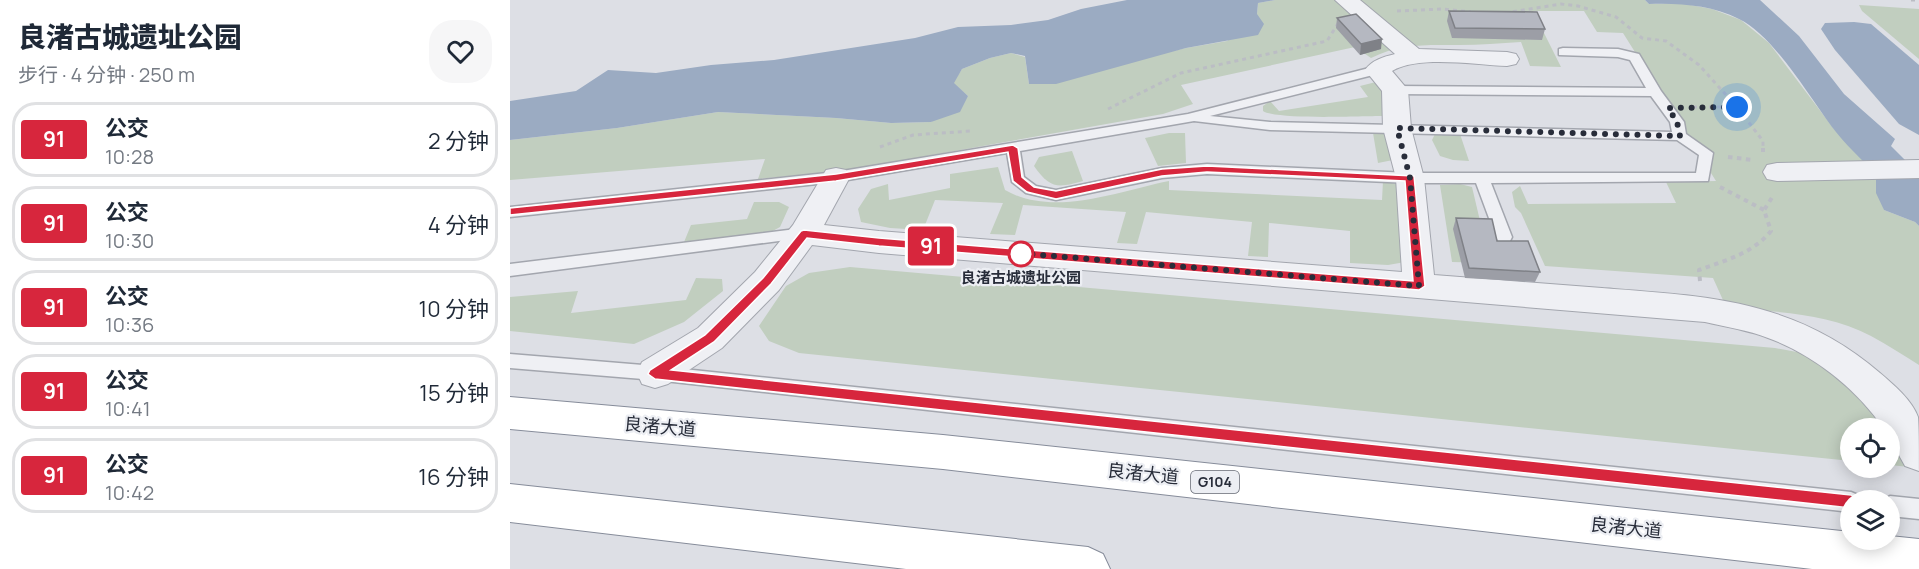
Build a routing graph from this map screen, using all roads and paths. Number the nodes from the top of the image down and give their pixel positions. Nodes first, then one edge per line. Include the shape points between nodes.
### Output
1 (1911, 0) edge
2 (1919, 0) edge
3 (1353, 6) edge
4 (1563, 52) dead end
5 (1412, 56) junction
6 (1507, 59) dead end
7 (1386, 80) junction
8 (1655, 92) junction
9 (1737, 107) dead end
10 (1668, 108) junction
11 (1102, 112) dead end
12 (1189, 118) junction
13 (1397, 128) junction
14 (974, 132) dead end
15 (1680, 136) junction
16 (1013, 148) junction
17 (1706, 153) junction
18 (1770, 167) joint
19 (1919, 169) edge
20 (836, 177) junction
21 (1410, 178) junction
22 (1703, 178) junction
23 (1482, 179) junction
24 (1764, 210) dead end
25 (510, 212) edge
26 (804, 233) junction
27 (1504, 237) dead end
28 (510, 270) edge
29 (1419, 286) junction
30 (510, 361) edge
31 (655, 374) junction
32 (510, 413) edge
33 (1919, 454) edge
34 (1840, 501) edge
35 (510, 503) edge
36 (1900, 507) edge
37 (1919, 509) edge
38 (1919, 560) edge
39 (1088, 569) edge

1 - 2 path
3 - 5 street
3 - 11 path via 1327,41 1181,73
4 - 8 lane via 1635,57
5 - 6 street
5 - 7 street via 1387,62
7 - 8 lane
7 - 12 lane via 1256,99
7 - 13 street
8 - 10 lane
9 - 10 path
10 - 15 lane
12 - 13 lane via 1270,126
12 - 16 lane
13 - 15 lane
13 - 21 street
14 - 20 path via 940,131 899,137 864,155
15 - 17 lane
16 - 20 lane
16 - 21 lane via 1017,179 1031,190 1056,195 1162,173 1207,169
17 - 18 path
17 - 22 lane
18 - 19 street via 1821,172
20 - 25 lane
20 - 26 street
21 - 23 lane
21 - 29 street
22 - 23 lane
22 - 24 path
23 - 27 lane
26 - 28 lane
26 - 29 street
26 - 31 street via 767,281 710,338
29 - 33 street via 1705,309 1774,326 1814,345 1859,377 1884,400
30 - 31 lane
31 - 34 lane
32 - 38 highway, 良渚大道 / G104 via 943,452
35 - 39 highway
36 - 37 lane

